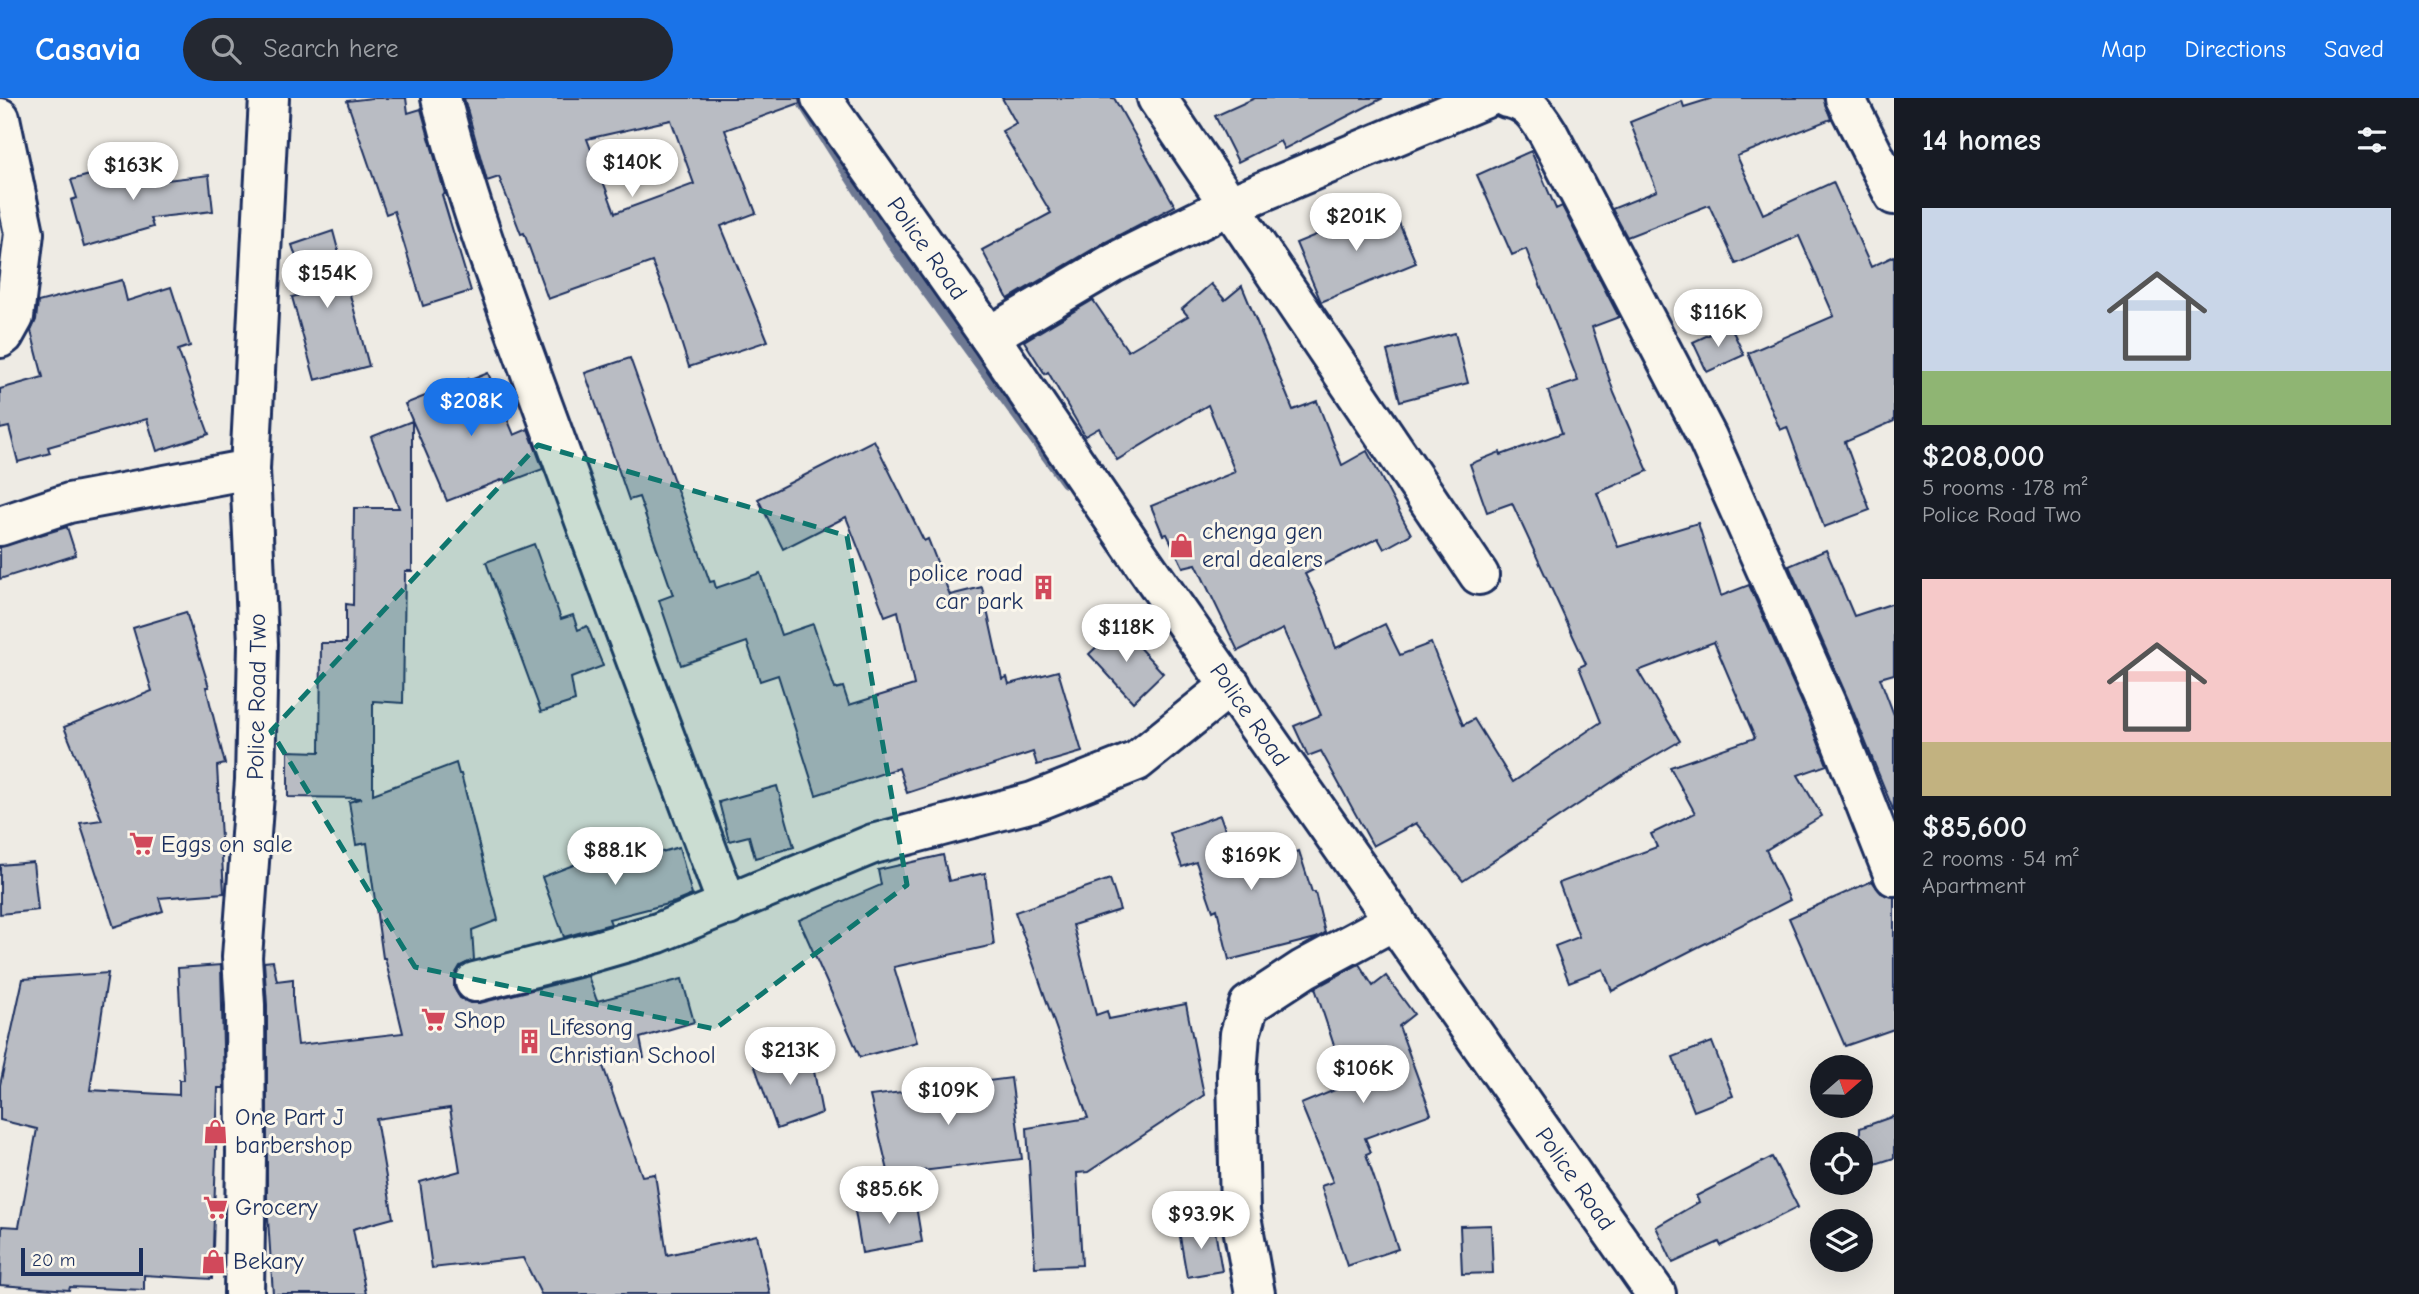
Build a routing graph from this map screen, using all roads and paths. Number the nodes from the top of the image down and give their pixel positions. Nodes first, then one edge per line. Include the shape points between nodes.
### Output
1 (269, 98) edge
2 (441, 98) edge
3 (821, 98) edge
4 (1157, 98) edge
5 (1486, 98) edge
6 (1507, 98) edge
7 (1845, 98) edge
8 (0, 118) edge
9 (1894, 195) edge
10 (1228, 206) junction
11 (989, 336) junction
12 (0, 338) edge
13 (250, 469) junction
14 (0, 526) edge
15 (1479, 575) dead end
16 (1231, 685) junction
17 (1894, 876) edge
18 (728, 906) junction
19 (1395, 920) junction
20 (475, 982) dead end
21 (244, 1294) edge
22 (1255, 1294) edge
23 (1656, 1294) edge

1 - 13 street, Police Road Two
2 - 18 street via 456,159 514,326
3 - 11 street, Police Road
4 - 10 street
5 - 10 street
6 - 17 street via 1534,110 1548,133 1707,437 1828,708
7 - 9 street
8 - 12 street via 24,233 14,317
10 - 11 street via 1113,263
10 - 15 street
11 - 16 street, Police Road
13 - 14 street via 69,503
13 - 21 street, Police Road Two via 258,644 255,780 242,957
16 - 18 street via 1137,761 1033,803 873,844
16 - 19 street, Police Road
18 - 20 street via 582,956
19 - 22 street via 1249,1005 1240,1034 1237,1088 1240,1211
19 - 23 street, Police Road

